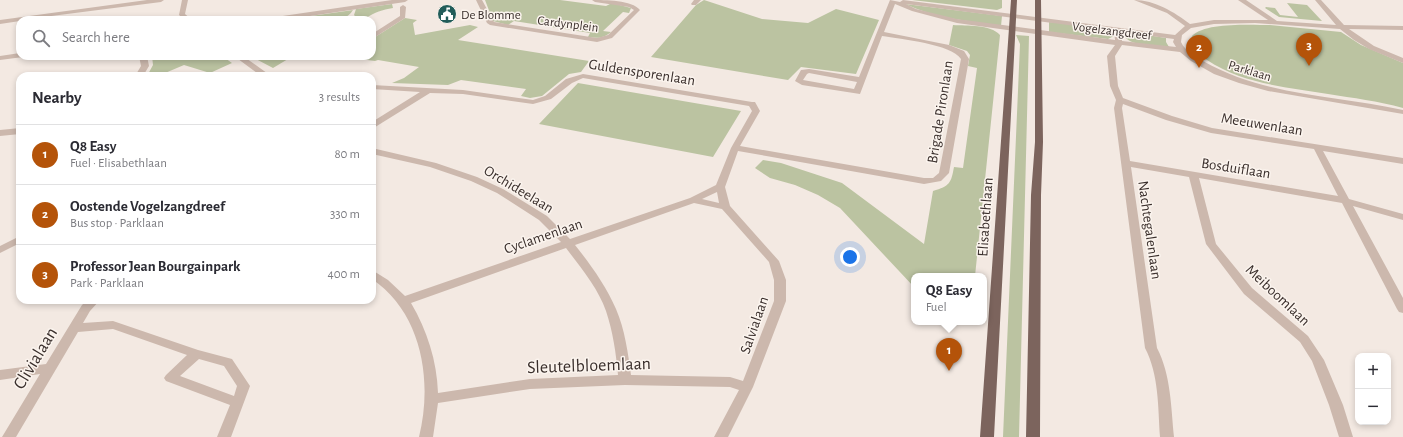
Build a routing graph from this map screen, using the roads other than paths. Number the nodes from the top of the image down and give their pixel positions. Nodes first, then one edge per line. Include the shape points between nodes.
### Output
1 (161, 0) edge
2 (185, 0) edge
3 (346, 0) edge
4 (479, 0) edge
5 (595, 0) edge
6 (891, 0) edge
7 (1014, 0) edge
8 (1038, 0) edge
9 (1137, 0) edge
10 (1241, 0) edge
11 (1318, 0) edge
12 (404, 4) edge
13 (347, 9) junction
14 (914, 10) junction
15 (889, 12) junction
16 (44, 16) edge
17 (183, 16) edge
18 (298, 16) edge
19 (1012, 16) junction
20 (1039, 19) junction
21 (16, 20) edge
22 (0, 22) edge
23 (1274, 22) junction
24 (1189, 26) junction
25 (1341, 27) junction
26 (1403, 28) edge
27 (1011, 29) junction
28 (1117, 29) junction
29 (1039, 32) junction
30 (376, 34) edge
31 (881, 34) junction
32 (1178, 37) junction
33 (1119, 43) junction
34 (1182, 50) junction
35 (16, 56) edge
36 (0, 58) edge
37 (144, 60) edge
38 (244, 60) edge
39 (1403, 61) edge
40 (141, 72) edge
41 (260, 72) edge
42 (862, 80) junction
43 (376, 87) edge
44 (429, 90) junction
45 (1120, 100) junction
46 (1403, 112) edge
47 (376, 123) edge
48 (16, 131) edge
49 (0, 133) edge
50 (1316, 147) junction
51 (735, 148) junction
52 (376, 152) edge
53 (1403, 161) edge
54 (1125, 163) junction
55 (1193, 176) junction
56 (720, 186) junction
57 (693, 200) junction
58 (1344, 200) junction
59 (725, 207) junction
60 (1403, 217) edge
61 (16, 241) edge
62 (568, 243) junction
63 (0, 250) edge
64 (376, 276) edge
65 (404, 301) junction
66 (90, 304) edge
67 (1403, 309) edge
68 (75, 328) junction
69 (197, 354) junction
70 (50, 368) junction
71 (0, 375) edge
72 (625, 380) junction
73 (747, 387) junction
74 (432, 399) junction
75 (237, 402) junction
76 (9, 437) edge
77 (224, 437) edge
78 (426, 437) edge
79 (721, 437) edge
80 (987, 437) edge
81 (1033, 437) edge
82 (1167, 437) edge
83 (1346, 437) edge

1 - 16 street
2 - 17 street
3 - 13 street
4 - 5 street, Cardynplein via 492,24 597,40 610,37 636,10 631,6
6 - 14 street
6 - 15 street
6 - 19 street, Vogelzangdreef
7 - 19 main road, Elisabethlaan
8 - 20 main road
9 - 24 street via 1169,12
10 - 23 street
11 - 25 street
12 - 13 street
12 - 30 street via 403,17
13 - 18 street
14 - 15 street
14 - 27 street, Vogelzangdreef via 957,21
15 - 31 street
19 - 20 street, Vogelzangdreef
19 - 27 main road, Elisabethlaan
20 - 28 street, Vogelzangdreef
20 - 29 main road
21 - 22 street
23 - 24 street via 1220,22
23 - 25 street
24 - 32 street
25 - 26 street
25 - 39 street via 1370,47
27 - 29 street, Vogelzangdreef
27 - 80 main road, Elisabethlaan via 1007,133
28 - 32 street, Vogelzangdreef
28 - 33 street
29 - 33 street, Vogelzangdreef
29 - 81 main road
31 - 42 street
31 - 51 street, Brigade Pironlaan via 949,48 961,53 965,59 944,174 941,178 924,182
32 - 34 street via 1177,42
33 - 34 street, Vogelzangdreef
33 - 45 street, Nachtegalenlaan via 1111,56 1114,86
34 - 46 street, Parklaan via 1216,72 1245,83
35 - 36 street
37 - 40 street via 145,66
38 - 41 street
42 - 42 street via 809,71 804,72 799,81 857,92
43 - 44 street, Guldensporenlaan
44 - 47 street
44 - 51 street, Guldensporenlaan via 541,102 552,97 571,79 583,76 752,104 756,110
45 - 50 street, Meeuwenlaan via 1192,126
45 - 54 street, Nachtegalenlaan via 1118,108
48 - 49 street
50 - 53 street, Meeuwenlaan
50 - 58 street
51 - 56 street, Guldensporenlaan
52 - 62 street, Orchideelaan via 432,165 500,191 543,218
54 - 55 street, Bosduiflaan
54 - 82 street, Nachtegalenlaan via 1151,348 1157,356 1161,381
55 - 58 street, Bosduiflaan
55 - 83 street, Meiboomlaan via 1211,244 1248,291 1304,339 1318,360
56 - 57 street, Cyclamenlaan
56 - 59 street, Salvialaan
57 - 59 street
57 - 62 street, Cyclamenlaan
58 - 60 street, Bosduiflaan
58 - 67 street
59 - 73 street, Salvialaan via 774,261 780,280 780,301
61 - 63 street
62 - 65 street, Cyclamenlaan
62 - 72 street, Orchideelaan via 593,276 611,310 621,345
64 - 65 street
65 - 74 street via 421,335 430,368
66 - 68 street, Clivialaan
68 - 69 street via 112,325
68 - 70 street, Clivialaan
69 - 75 street via 228,362 244,386
69 - 75 street via 170,378
70 - 71 street
70 - 76 street, Clivialaan
72 - 73 street, Sleutelbloemlaan via 730,382
72 - 74 street, Sleutelbloemlaan via 530,384
73 - 79 street, Salvialaan
74 - 78 street
75 - 77 street

